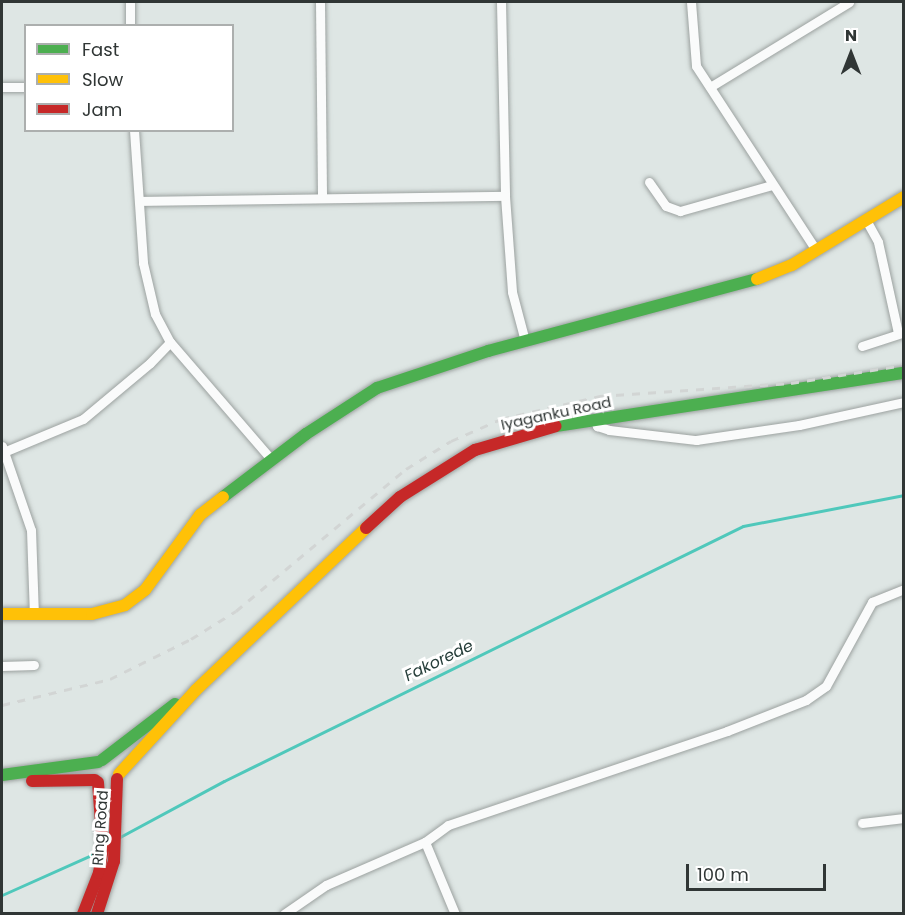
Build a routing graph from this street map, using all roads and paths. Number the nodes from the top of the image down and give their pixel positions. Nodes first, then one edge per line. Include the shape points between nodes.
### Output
1 (130, 2) edge
2 (320, 2) edge
3 (501, 2) edge
4 (691, 2) edge
5 (849, 2) edge
6 (130, 24) edge
7 (2, 87) edge
8 (24, 87) edge
9 (710, 87) junction
10 (134, 132) edge
11 (649, 182) dead end
12 (772, 185) junction
13 (505, 196) junction
14 (322, 197) junction
15 (903, 197) edge
16 (140, 201) junction
17 (866, 220) junction
18 (816, 250) junction
19 (901, 333) edge
20 (525, 341) junction
21 (170, 342) junction
22 (862, 346) dead end
23 (903, 373) edge
24 (903, 402) edge
25 (594, 418) junction
26 (4, 449) edge
27 (272, 460) junction
28 (903, 589) edge
29 (2, 614) edge
30 (34, 614) junction
31 (34, 665) dead end
32 (2, 666) edge
33 (196, 690) junction
34 (100, 761) junction
35 (4, 775) edge
36 (118, 777) junction
37 (97, 781) junction
38 (903, 818) edge
39 (862, 823) dead end
40 (425, 842) junction
41 (83, 914) edge
42 (97, 914) edge
43 (284, 914) edge
44 (455, 914) edge

1 - 6 street
2 - 14 street
3 - 13 street
4 - 9 street via 693,55
5 - 9 street
7 - 8 street
9 - 12 street
10 - 16 street
11 - 12 street via 666,206 680,211
12 - 18 street
13 - 14 street
13 - 20 street via 512,292
14 - 16 street
15 - 17 main road
16 - 21 street via 149,292
17 - 18 main road
17 - 19 street via 878,242
18 - 20 main road via 766,277
19 - 22 street
20 - 27 main road via 377,388
21 - 26 street via 83,419
21 - 27 street
23 - 25 main road, Iyaganku Road
24 - 25 street via 696,440 609,430 597,426
25 - 33 main road, Iyaganku Road via 500,440 427,477 302,586
26 - 30 street via 32,530
27 - 30 main road via 200,515 138,597 92,614
28 - 40 street via 872,602 826,686 806,700 727,731 447,825
29 - 30 main road
31 - 32 street
33 - 34 main road, Iyaganku Road via 157,715
33 - 36 main road, Iyaganku Road
34 - 35 main road
34 - 36 main road via 113,761
34 - 37 main road via 93,772
35 - 37 main road via 29,781
36 - 37 main road via 108,785
36 - 42 main road, Ring Road via 114,861
37 - 41 main road, Ring Road via 104,849
38 - 39 street
40 - 43 street via 355,871
40 - 44 street

